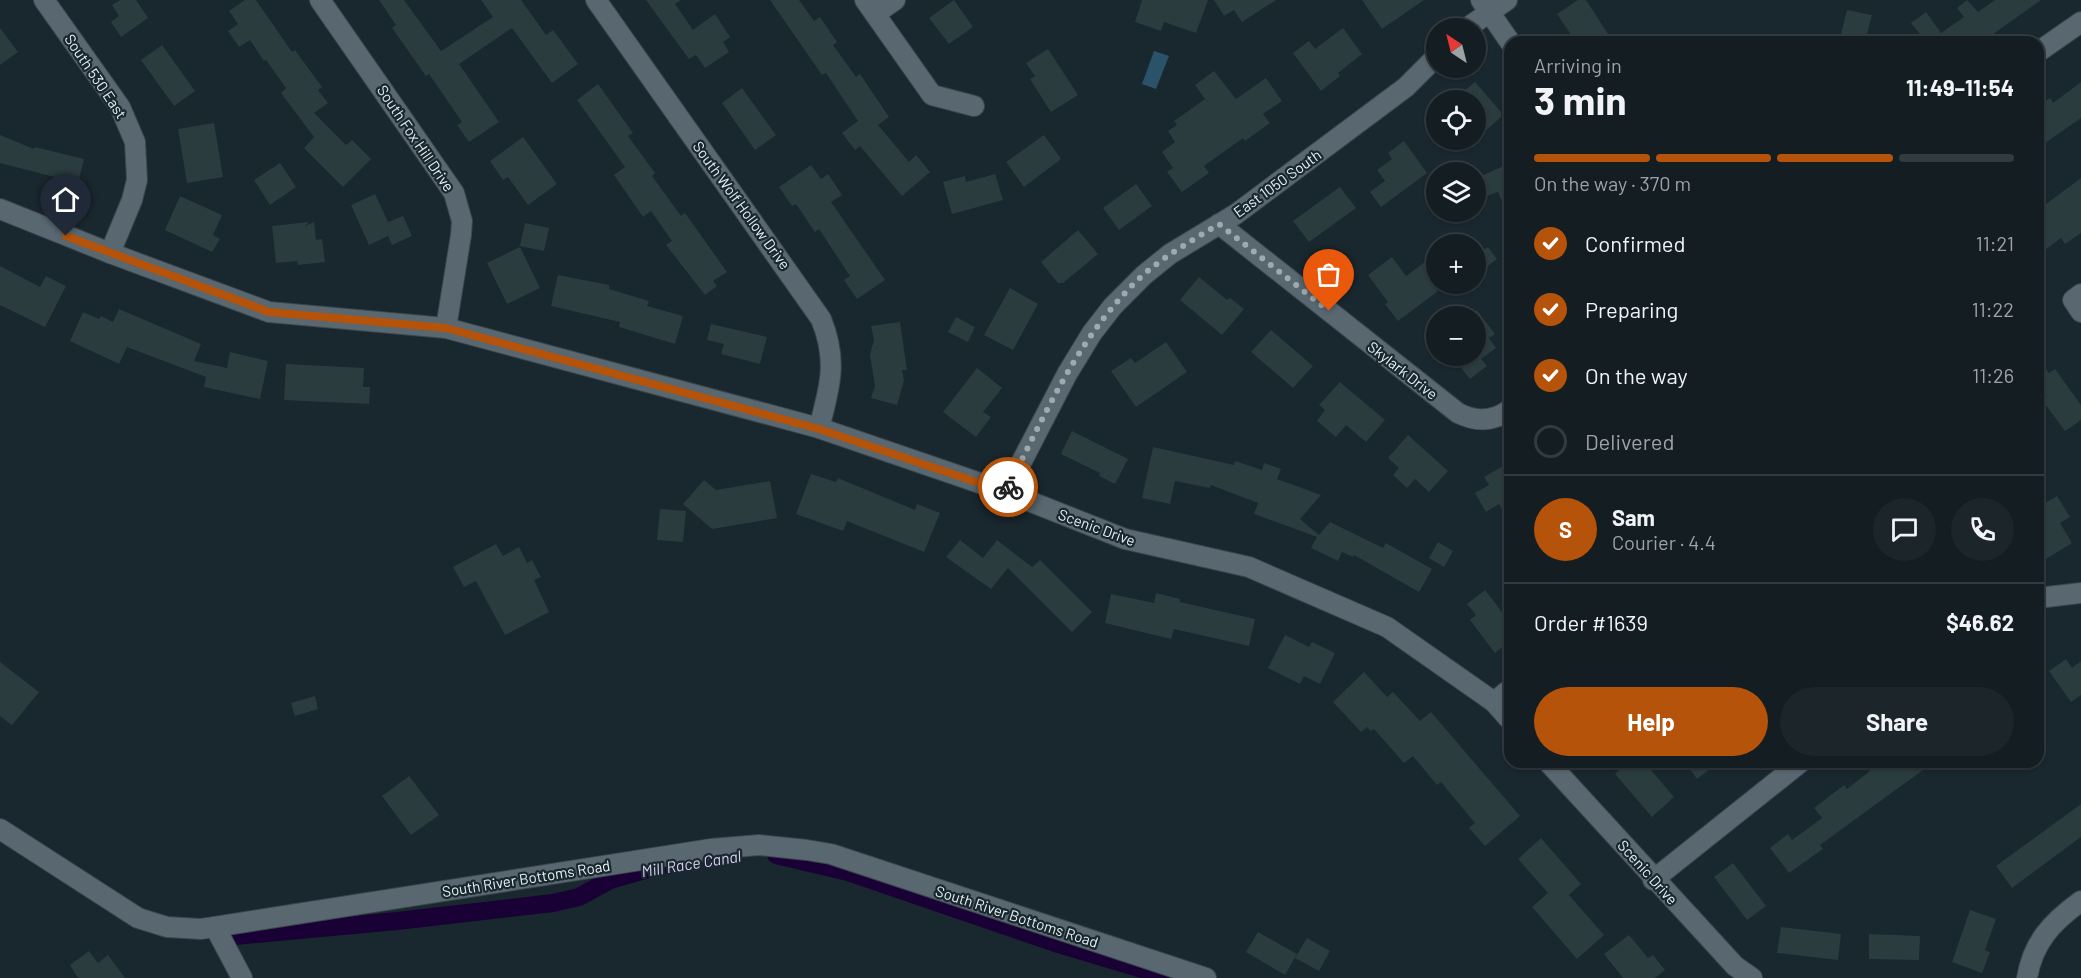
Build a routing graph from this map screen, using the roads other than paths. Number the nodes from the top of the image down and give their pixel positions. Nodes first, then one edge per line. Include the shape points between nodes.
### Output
1 (320, 0) edge
2 (596, 0) edge
3 (895, 0) edge
4 (1507, 0) edge
5 (49, 2) edge
6 (1485, 6) edge
7 (870, 7) edge
8 (1475, 18) edge
9 (2081, 22) edge
10 (1506, 36) edge
11 (2044, 48) edge
12 (1426, 67) edge
13 (974, 106) dead end
14 (0, 209) edge
15 (1219, 224) junction
16 (110, 253) junction
17 (2081, 294) edge
18 (2081, 312) edge
19 (446, 328) junction
20 (1504, 414) edge
21 (819, 429) junction
22 (1006, 492) junction
23 (2081, 593) edge
24 (2044, 597) edge
25 (1504, 694) edge
26 (1494, 702) junction
27 (1504, 713) edge
28 (1553, 768) edge
29 (1793, 768) edge
30 (0, 829) edge
31 (1653, 879) junction
32 (2081, 901) edge
33 (214, 927) junction
34 (242, 978) edge
35 (1206, 978) edge
36 (1752, 978) edge
37 (2027, 978) edge

1 - 19 street, South Fox Hill Drive via 454,193 462,235
2 - 21 street, South Wolf Hollow Drive via 821,319 830,346 832,375
3 - 7 street
4 - 6 street
5 - 16 street, South 530 East via 120,107 135,142 137,180
6 - 8 street
6 - 10 street
7 - 13 street via 932,95
9 - 11 street
12 - 15 street, East 1050 South via 1406,87
14 - 16 street, Scenic Drive
15 - 20 street, Skylark Drive via 1458,413 1485,420
15 - 22 street, East 1050 South via 1170,254 1113,306 1067,374
16 - 19 street, Scenic Drive via 269,312
17 - 18 street via 2073,300
19 - 21 street, Scenic Drive
21 - 22 street, Scenic Drive
22 - 26 street, Scenic Drive via 1125,539 1249,567 1387,627
23 - 24 street
25 - 26 street
26 - 27 street, Scenic Drive
28 - 31 street, Scenic Drive
29 - 31 street
30 - 33 street, South River Bottoms Road via 138,918 167,927
31 - 36 street, Scenic Drive via 1735,966
32 - 37 street via 2039,940
33 - 34 street
33 - 35 street, South River Bottoms Road via 711,849 759,845 807,849 877,868

